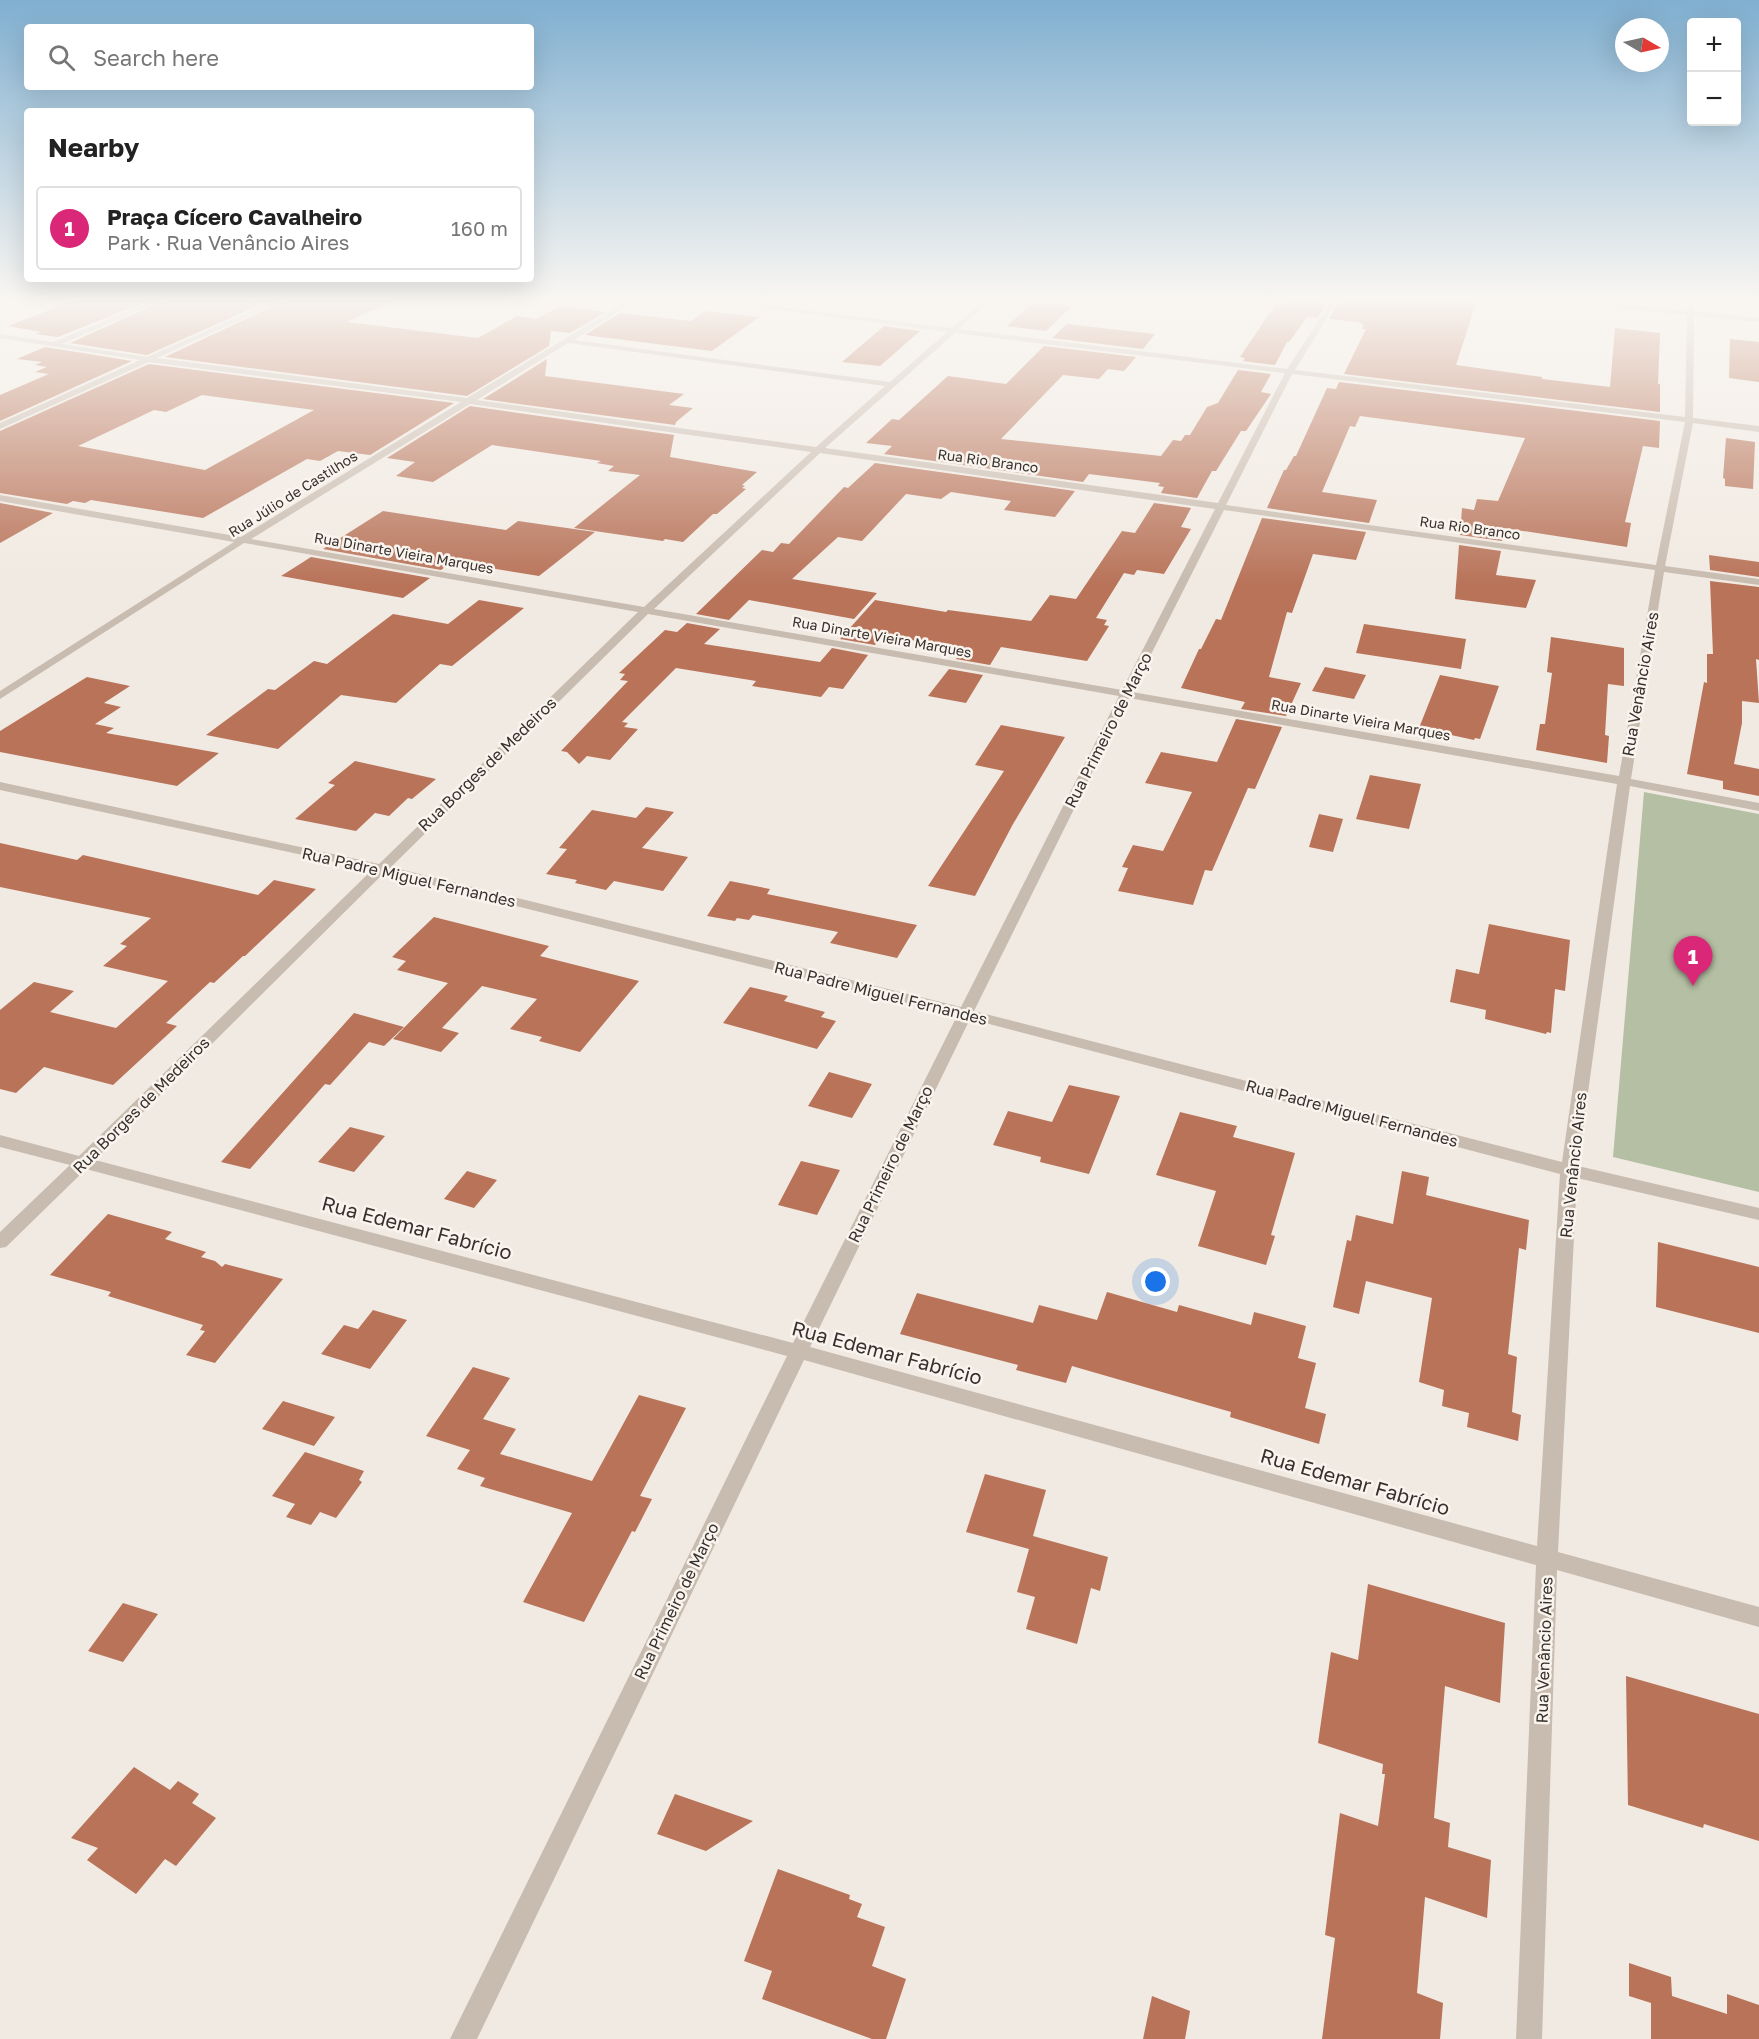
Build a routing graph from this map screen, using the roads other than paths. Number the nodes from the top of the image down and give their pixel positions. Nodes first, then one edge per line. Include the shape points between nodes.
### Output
1 (66, 395) edge
2 (424, 395) edge
3 (478, 395) edge
4 (877, 395) edge
5 (1278, 395) edge
6 (1483, 395) edge
7 (1689, 395) edge
8 (468, 401) junction
9 (1689, 421) junction
10 (0, 426) edge
11 (1759, 429) edge
12 (816, 450) junction
13 (0, 498) edge
14 (1220, 507) junction
15 (243, 540) junction
16 (1660, 568) junction
17 (1759, 582) edge
18 (644, 610) junction
19 (1126, 695) junction
20 (0, 696) edge
21 (1624, 781) junction
22 (0, 786) edge
23 (1759, 807) edge
24 (380, 868) junction
25 (964, 1013) junction
26 (0, 1141) edge
27 (83, 1164) junction
28 (1569, 1170) junction
29 (1759, 1214) edge
30 (0, 1242) edge
31 (797, 1351) junction
32 (1547, 1559) junction
33 (1759, 1617) edge
34 (464, 2039) edge
35 (1529, 2039) edge

1 - 10 street
2 - 8 street, Rua Rio Branco
3 - 8 street, Rua Júlio de Castilhos
4 - 12 street, Rua Borges de Medeiros
5 - 14 street, Rua Primeiro de Março
6 - 9 street
7 - 9 street, Rua Venâncio Aires
8 - 12 street, Rua Rio Branco
8 - 15 street, Rua Júlio de Castilhos
9 - 11 street
9 - 16 street, Rua Venâncio Aires
12 - 14 street, Rua Rio Branco
12 - 18 street, Rua Borges de Medeiros
13 - 15 street, Rua Dinarte Vieira Marques
14 - 16 street, Rua Rio Branco
14 - 19 street, Rua Primeiro de Março
15 - 18 street, Rua Dinarte Vieira Marques
15 - 20 street, Rua Júlio de Castilhos
16 - 17 street, Rua Rio Branco
16 - 21 street, Rua Venâncio Aires
18 - 19 street, Rua Dinarte Vieira Marques
18 - 24 street, Rua Borges de Medeiros
19 - 21 street, Rua Dinarte Vieira Marques
19 - 25 street, Rua Primeiro de Março
21 - 23 street, Rua Dinarte Vieira Marques
21 - 28 street, Rua Venâncio Aires
22 - 24 street, Rua Padre Miguel Fernandes
24 - 25 street, Rua Padre Miguel Fernandes
24 - 27 street, Rua Borges de Medeiros
25 - 28 street, Rua Padre Miguel Fernandes
25 - 31 street, Rua Primeiro de Março
26 - 27 street, Rua Edemar Fabrício
27 - 30 street, Rua Borges de Medeiros
27 - 31 street, Rua Edemar Fabrício
28 - 29 street, Rua Padre Miguel Fernandes
28 - 32 street, Rua Venâncio Aires
31 - 32 street, Rua Edemar Fabrício
31 - 34 street, Rua Primeiro de Março
32 - 33 street, Rua Edemar Fabrício
32 - 35 street, Rua Venâncio Aires

